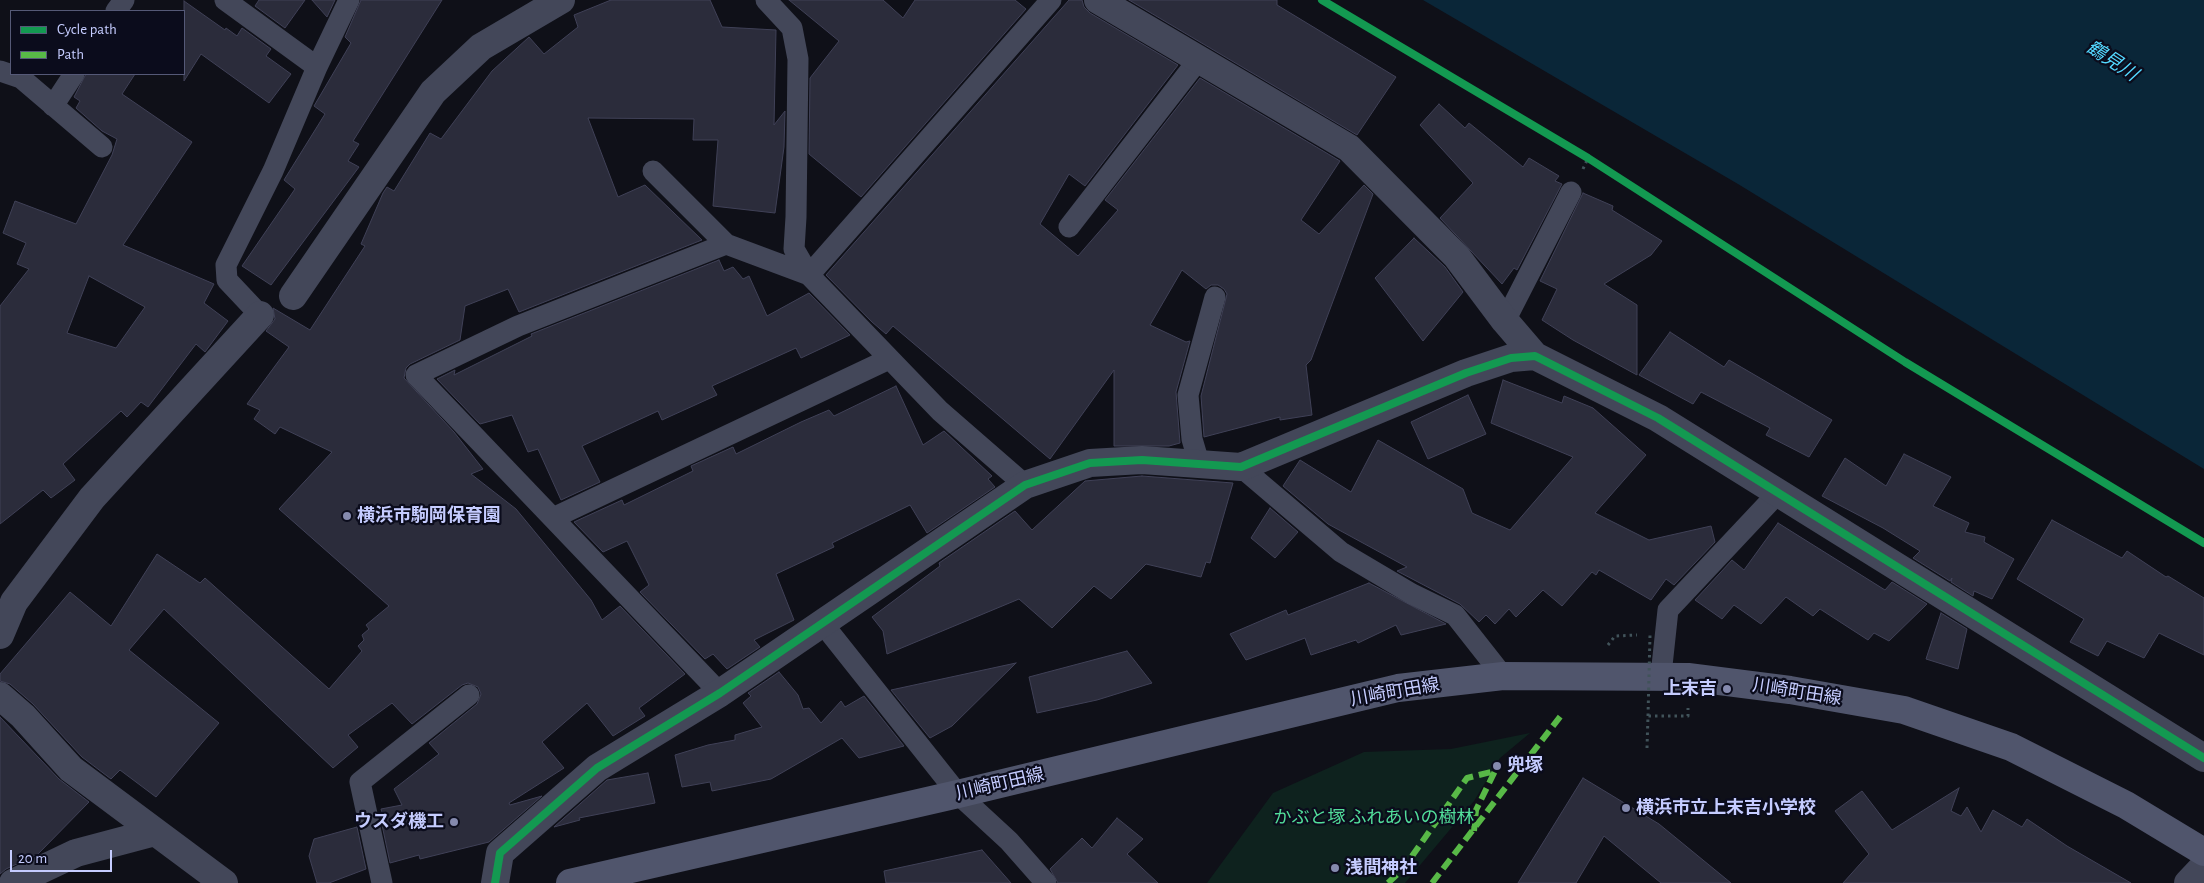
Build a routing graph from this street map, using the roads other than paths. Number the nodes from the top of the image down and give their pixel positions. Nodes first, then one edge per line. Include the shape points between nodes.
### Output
1 (225, 0) edge
2 (349, 0) edge
3 (561, 0) edge
4 (766, 0) edge
5 (1051, 0) edge
6 (1098, 0) edge
7 (1199, 59) junction
8 (317, 67) junction
9 (12, 75) edge
10 (73, 75) edge
11 (53, 106) junction
12 (102, 147) dead end
13 (653, 171) dead end
14 (1571, 192) dead end
15 (1069, 227) dead end
16 (726, 244) junction
17 (809, 275) junction
18 (292, 296) dead end
19 (1215, 298) dead end
20 (260, 315) joint
21 (1505, 321) junction
22 (1535, 356) junction
23 (889, 359) junction
24 (1199, 463) junction
25 (1242, 467) junction
26 (1025, 485) junction
27 (1778, 493) junction
28 (552, 518) junction
29 (823, 624) junction
30 (0, 635) edge
31 (1661, 675) junction
32 (1503, 676) junction
33 (720, 693) junction
34 (469, 695) dead end
35 (0, 696) edge
36 (2204, 758) edge
37 (958, 794) junction
38 (155, 832) junction
39 (2204, 852) edge
40 (2204, 866) edge
41 (13, 883) edge
42 (224, 883) edge
43 (382, 883) edge
44 (495, 883) edge
45 (570, 883) edge
46 (1046, 883) edge
47 (2188, 883) edge

1 - 8 lane
2 - 8 lane
3 - 18 street via 481,46 433,92
4 - 17 lane via 792,28 798,59 794,249
5 - 17 lane
6 - 7 street
7 - 15 lane
7 - 21 street via 1349,148 1457,256
8 - 20 lane via 274,171 226,265 227,280
9 - 11 lane via 21,78
10 - 11 lane
11 - 12 lane
13 - 16 lane
14 - 21 lane
16 - 17 lane
16 - 28 lane via 518,326 416,376
17 - 23 lane
19 - 24 lane via 1188,395 1192,439
20 - 30 street via 92,498 14,602
21 - 22 street
22 - 25 street via 1511,358 1466,373
22 - 27 street via 1658,418
23 - 26 lane via 940,411
23 - 28 lane
24 - 25 street
24 - 26 street via 1142,460 1090,463
25 - 32 lane via 1342,552 1412,594 1455,615
26 - 29 street
27 - 31 lane via 1668,610
27 - 36 street
28 - 33 lane
29 - 33 street
29 - 37 lane
31 - 32 main road, 川崎町田線
31 - 39 main road, 川崎町田線 via 1790,690 1904,710 2011,747 2126,804
32 - 37 main road, 川崎町田線 via 1398,688
33 - 44 street via 597,768 500,853
34 - 43 lane via 360,782
35 - 38 street via 23,716 71,769
37 - 45 main road, 川崎町田線
37 - 46 lane via 1009,841
38 - 41 street via 76,854
38 - 42 street
40 - 47 street

